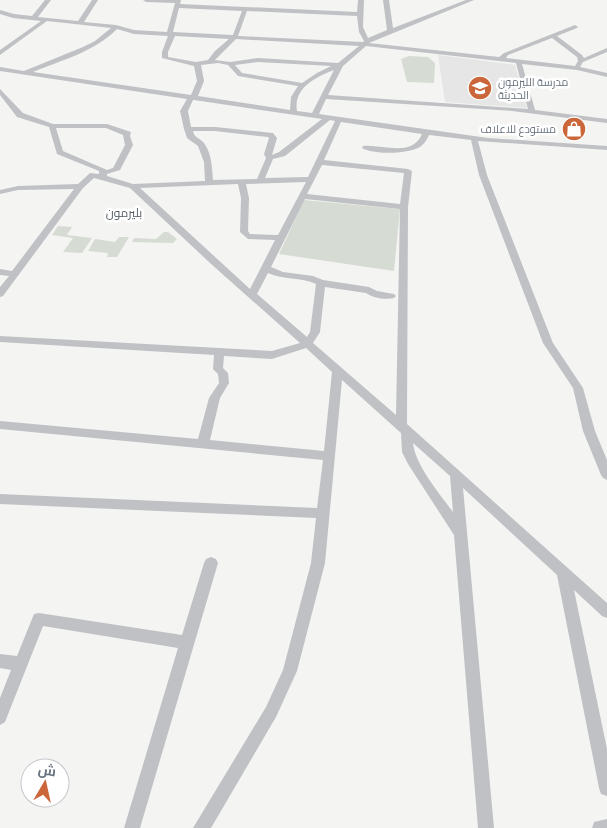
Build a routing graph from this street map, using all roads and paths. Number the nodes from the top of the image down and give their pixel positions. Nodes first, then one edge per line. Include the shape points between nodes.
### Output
1 (48, 0) edge
2 (95, 0) edge
3 (146, 0) edge
4 (361, 0) edge
5 (386, 0) edge
6 (471, 0) edge
7 (177, 2) edge
8 (245, 9) junction
9 (0, 12) edge
10 (360, 14) junction
11 (34, 18) junction
12 (47, 19) junction
13 (80, 23) junction
14 (575, 27) dead end
15 (116, 28) junction
16 (390, 32) junction
17 (170, 34) junction
18 (553, 36) junction
19 (235, 37) junction
20 (366, 43) junction
21 (607, 50) edge
22 (0, 53) edge
23 (500, 60) junction
24 (580, 61) junction
25 (213, 62) junction
26 (519, 63) junction
27 (197, 64) junction
28 (230, 64) junction
29 (340, 65) junction
30 (577, 68) junction
31 (0, 69) edge
32 (24, 74) junction
33 (606, 75) edge
34 (303, 84) junction
35 (0, 91) edge
36 (323, 97) junction
37 (192, 98) junction
38 (10, 103) junction
39 (0, 105) edge
40 (532, 111) junction
41 (294, 112) junction
42 (314, 115) junction
43 (329, 117) junction
44 (340, 119) junction
45 (607, 121) edge
46 (52, 126) junction
47 (188, 128) junction
48 (426, 132) junction
49 (474, 138) junction
50 (366, 148) dead end
51 (607, 148) edge
52 (270, 158) junction
53 (319, 162) junction
54 (103, 176) junction
55 (311, 179) junction
56 (260, 181) junction
57 (242, 182) junction
58 (210, 183) junction
59 (80, 186) junction
60 (133, 186) junction
61 (0, 192) edge
62 (302, 196) junction
63 (404, 207) junction
64 (280, 238) junction
65 (265, 268) junction
66 (0, 272) edge
67 (15, 274) junction
68 (321, 283) junction
69 (0, 294) edge
70 (252, 295) junction
71 (391, 296) dead end
72 (0, 339) edge
73 (308, 344) junction
74 (219, 352) junction
75 (338, 370) junction
76 (0, 426) edge
77 (404, 428) junction
78 (203, 444) junction
79 (329, 456) junction
80 (456, 474) junction
81 (607, 476) edge
82 (0, 499) edge
83 (323, 513) junction
84 (461, 534) junction
85 (211, 563) dead end
86 (563, 572) junction
87 (607, 612) edge
88 (187, 643) junction
89 (0, 661) edge
90 (21, 664) junction
91 (0, 717) edge
92 (607, 788) edge
93 (607, 827) edge
94 (132, 828) edge
95 (201, 828) edge
96 (486, 828) edge
97 (600, 828) edge

1 - 11 street
2 - 13 street
3 - 7 street
4 - 10 street
5 - 16 street
6 - 16 street via 441,9
7 - 8 street
7 - 17 street
8 - 10 street
8 - 19 street
9 - 11 street
10 - 20 street
11 - 12 street
12 - 13 street
12 - 22 street
13 - 15 street
14 - 18 street
15 - 17 street
15 - 32 street via 89,46
16 - 20 street
17 - 19 street
17 - 27 street via 165,58
18 - 23 street via 506,54
18 - 24 street via 580,56
19 - 20 street
19 - 25 street via 217,52 211,60
20 - 23 street
20 - 29 street
21 - 24 street
23 - 26 street
24 - 30 street
25 - 27 street
25 - 28 street
26 - 30 street
26 - 40 street
27 - 37 street via 201,85
28 - 29 street via 258,60
28 - 34 street via 240,75
29 - 34 street
29 - 36 street
30 - 33 street
31 - 32 street
32 - 37 street
34 - 41 street via 292,102
35 - 38 street
36 - 40 street
36 - 42 street
37 - 41 street
37 - 47 street via 184,111
38 - 39 street
38 - 46 street via 20,114
40 - 45 street
41 - 42 street
42 - 43 street
43 - 44 street
43 - 52 street via 282,154
44 - 48 street
44 - 53 street
46 - 54 street via 60,152 103,170
46 - 54 street via 107,126 128,134 129,145 116,170
47 - 52 street via 270,135
47 - 58 street via 190,136 201,145 208,162
48 - 49 street
48 - 50 street via 424,141 417,146 401,150
49 - 51 street
49 - 81 street via 483,175 548,343 578,388 589,431
52 - 56 street
53 - 55 street
53 - 63 street via 408,171
54 - 59 street via 93,175
54 - 60 street
55 - 56 street
55 - 62 street
56 - 57 street
57 - 58 street
57 - 64 street via 244,232 248,236
58 - 60 street
59 - 61 street via 18,188
59 - 67 street
60 - 70 street
62 - 63 street
62 - 64 street
63 - 77 street
64 - 65 street
65 - 68 street via 281,275
65 - 70 street
66 - 67 street
67 - 69 street
68 - 71 street
68 - 73 street via 315,332
70 - 73 street
72 - 74 street
73 - 74 street via 272,355
73 - 75 street
74 - 78 street via 218,369 223,373 224,383 215,398
75 - 77 street
75 - 79 street
76 - 78 street
77 - 80 street
77 - 84 street via 408,452 414,464
78 - 79 street
79 - 83 street
80 - 84 street
80 - 86 street
82 - 83 street
83 - 95 street via 318,563 290,671 271,712
84 - 96 street
85 - 88 street
86 - 87 street
86 - 92 street
88 - 90 street via 40,619
88 - 94 street
89 - 90 street
90 - 91 street
93 - 97 street

